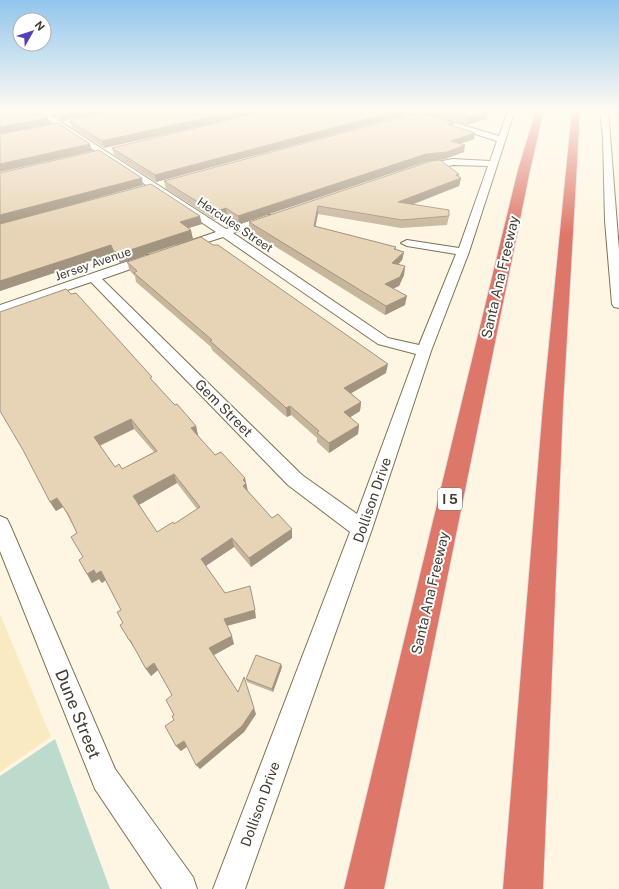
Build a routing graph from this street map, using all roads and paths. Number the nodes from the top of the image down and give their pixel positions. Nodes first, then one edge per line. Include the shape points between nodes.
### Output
1 (99, 151) edge
2 (110, 151) edge
3 (498, 151) edge
4 (529, 151) edge
5 (573, 151) edge
6 (612, 151) edge
7 (102, 153) junction
8 (87, 156) edge
9 (493, 164) junction
10 (412, 170) edge
11 (614, 174) edge
12 (169, 183) edge
13 (150, 188) junction
14 (285, 213) edge
15 (615, 221) edge
16 (225, 233) junction
17 (407, 243) dead end
18 (174, 250) edge
19 (463, 252) junction
20 (159, 255) edge
21 (94, 278) junction
22 (619, 304) edge
23 (0, 310) edge
24 (424, 351) junction
25 (0, 525) edge
26 (362, 529) junction
27 (181, 889) edge
28 (229, 889) edge
29 (364, 889) edge
30 (523, 889) edge

1 - 7 street, Hercules Street
2 - 7 street
3 - 9 street, Dollison Drive
4 - 29 highway, Santa Ana Freeway / I 5
5 - 30 highway via 553,400
6 - 11 street
7 - 8 street
7 - 13 street, Hercules Street
9 - 10 street via 441,163
9 - 19 street, Dollison Drive
11 - 15 street
12 - 13 street
13 - 16 street, Hercules Street
14 - 16 street
15 - 22 street
16 - 18 street
16 - 24 street, Hercules Street via 383,341
17 - 19 street
19 - 24 street, Dollison Drive
20 - 21 street, Jersey Avenue
21 - 23 street, Jersey Avenue
21 - 26 street, Gem Street via 295,480
24 - 26 street, Dollison Drive
25 - 27 street, Dune Street via 105,779
26 - 28 street, Dollison Drive

